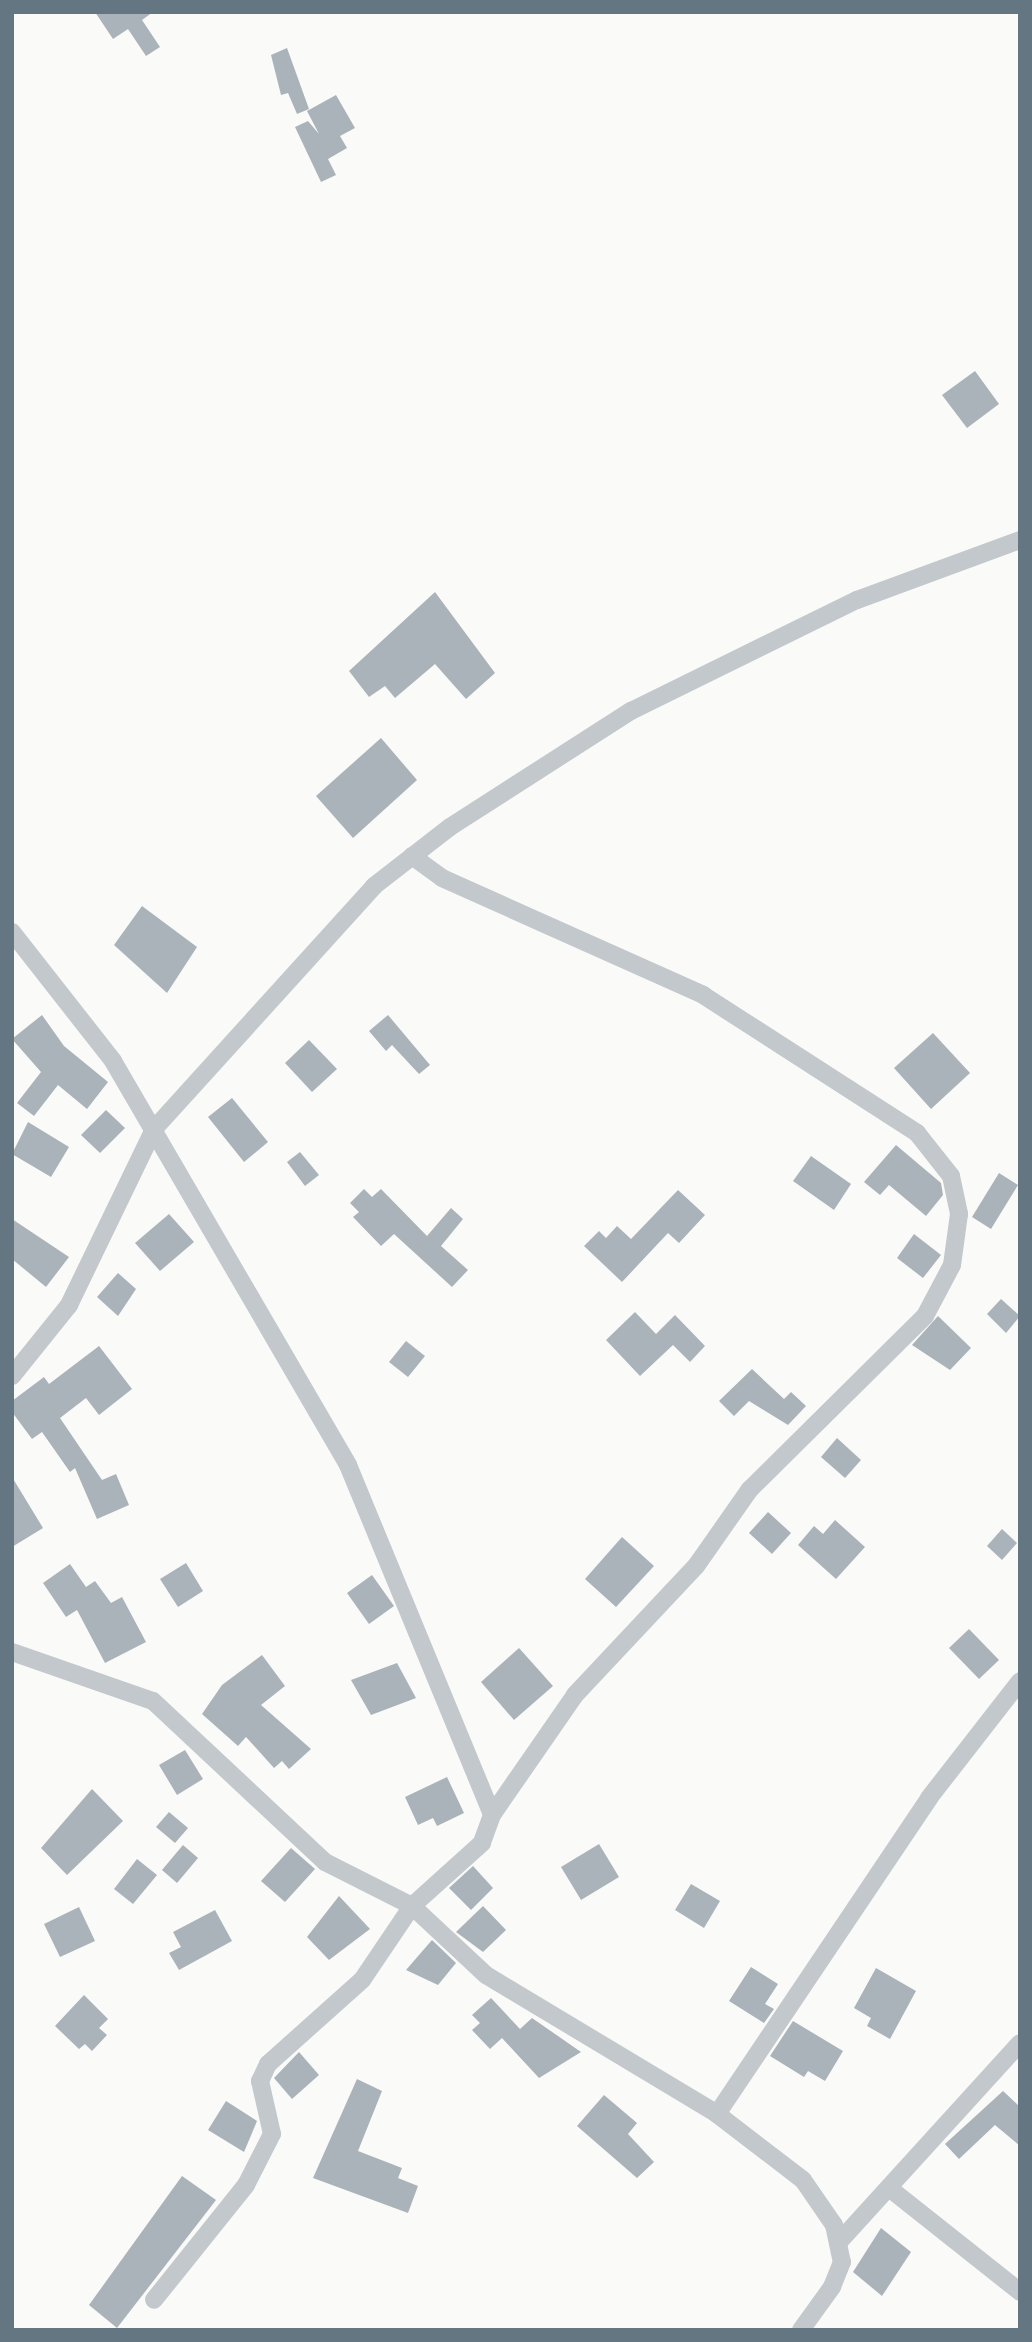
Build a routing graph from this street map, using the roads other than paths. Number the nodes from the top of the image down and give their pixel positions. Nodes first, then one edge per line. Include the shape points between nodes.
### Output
1 (1020, 540) edge
2 (412, 856) junction
3 (12, 932) edge
4 (154, 1129) junction
5 (12, 1376) edge
6 (12, 1651) edge
7 (1020, 1681) edge
8 (492, 1815) junction
9 (412, 1906) junction
10 (1020, 2043) edge
11 (717, 2114) junction
12 (889, 2188) junction
13 (838, 2243) junction
14 (1020, 2292) edge
15 (154, 2300) dead end
16 (801, 2330) edge

1 - 2 street via 857,600 631,711
2 - 4 street via 374,886
2 - 8 street via 442,878 703,995 917,1133 951,1175 959,1214 952,1265 925,1316 750,1489 696,1566 575,1695
3 - 4 street via 113,1061
4 - 5 street via 69,1305
4 - 8 street via 348,1465
6 - 9 street via 153,1701 325,1862
7 - 11 street via 922,1809
8 - 9 street via 482,1843
9 - 11 street via 486,1975
9 - 15 street via 362,1980 268,2064 260,2081 272,2134 246,2185
10 - 12 street
11 - 13 street via 803,2180 821,2200
12 - 13 street
12 - 14 street
13 - 16 street via 842,2262 832,2287

